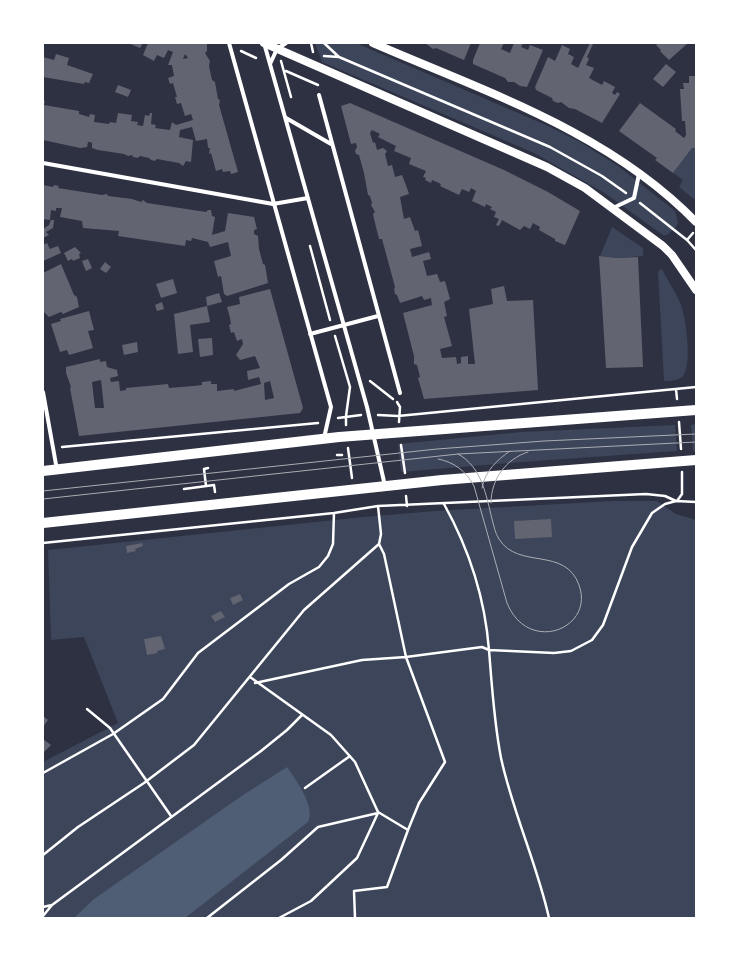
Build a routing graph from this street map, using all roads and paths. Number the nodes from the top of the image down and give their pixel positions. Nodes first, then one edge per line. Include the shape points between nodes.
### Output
1 (229, 43) edge
2 (264, 43) edge
3 (286, 43) edge
4 (324, 43) edge
5 (373, 43) edge
6 (236, 49) dead end
7 (277, 49) junction
8 (256, 58) dead end
9 (270, 64) junction
10 (286, 71) dead end
11 (285, 75) dead end
12 (318, 85) dead end
13 (319, 96) dead end
14 (292, 104) dead end
15 (286, 118) junction
16 (331, 144) junction
17 (43, 164) edge
18 (639, 173) junction
19 (308, 198) junction
20 (634, 198) junction
21 (273, 204) junction
22 (613, 208) junction
23 (696, 222) edge
24 (696, 229) edge
25 (686, 240) junction
26 (310, 245) dead end
27 (696, 250) edge
28 (696, 290) edge
29 (378, 316) junction
30 (343, 325) junction
31 (332, 328) junction
32 (310, 334) junction
33 (368, 375) dead end
34 (696, 387) edge
35 (43, 392) edge
36 (400, 393) dead end
37 (696, 410) edge
38 (368, 414) junction
39 (346, 416) junction
40 (398, 416) junction
41 (329, 422) junction
42 (400, 432) junction
43 (373, 434) junction
44 (347, 437) junction
45 (324, 439) junction
46 (54, 448) junction
47 (342, 454) dead end
48 (337, 455) dead end
49 (696, 460) edge
50 (681, 461) junction
51 (208, 468) dead end
52 (57, 470) junction
53 (43, 471) edge
54 (406, 484) junction
55 (206, 486) junction
56 (385, 486) junction
57 (353, 488) junction
58 (184, 489) dead end
59 (215, 495) dead end
60 (676, 501) junction
61 (696, 502) edge
62 (444, 504) junction
63 (378, 506) junction
64 (407, 506) junction
65 (355, 509) junction
66 (334, 513) junction
67 (43, 523) edge
68 (43, 543) edge
69 (379, 544) junction
70 (489, 650) junction
71 (406, 657) junction
72 (250, 678) junction
73 (255, 683) junction
74 (88, 709) dead end
75 (302, 715) junction
76 (113, 734) junction
77 (350, 756) junction
78 (43, 773) edge
79 (147, 781) junction
80 (306, 788) dead end
81 (378, 812) junction
82 (171, 816) junction
83 (408, 830) junction
84 (43, 855) edge
85 (52, 905) junction
86 (43, 907) edge
87 (43, 916) edge
88 (207, 918) edge
89 (279, 918) edge
90 (354, 918) edge
91 (549, 918) edge

1 - 21 street
2 - 7 main road
2 - 9 street
3 - 7 street
4 - 20 path via 339,57 550,147 602,176
5 - 18 main road via 548,118 589,140
6 - 8 path
7 - 9 street
7 - 22 main road via 521,155 584,188
9 - 15 street
10 - 12 path
11 - 14 path
13 - 16 street
15 - 16 street
15 - 19 street
16 - 29 street
17 - 21 street
18 - 20 street
18 - 23 main road
19 - 21 street
19 - 30 street
20 - 22 street
20 - 25 path
21 - 32 street
22 - 28 main road via 672,255
24 - 25 path
25 - 27 path
26 - 31 path
29 - 30 street
29 - 36 street
30 - 31 street
30 - 38 street
31 - 32 street
31 - 39 path via 350,387
32 - 41 street via 331,407
33 - 40 path via 371,382 399,404
34 - 40 path
35 - 46 street
37 - 42 main road
38 - 39 path
38 - 40 path
38 - 43 street
39 - 41 path
39 - 44 path
40 - 42 path
41 - 45 street
41 - 46 path
42 - 43 main road
42 - 54 path
43 - 44 main road
43 - 56 street
44 - 45 main road
44 - 57 path
45 - 52 main road
46 - 52 street
47 - 48 path
49 - 50 main road
50 - 54 main road
50 - 60 path via 682,494
51 - 55 path via 204,469
52 - 53 main road
54 - 56 main road
54 - 64 path
55 - 58 path
55 - 59 path via 214,485
56 - 57 main road
57 - 65 path
57 - 67 main road
60 - 61 path
60 - 62 path via 665,496 646,494
60 - 70 path via 665,504 652,513 638,535 603,625 592,640 571,651
62 - 64 path
62 - 70 path via 473,570 482,603
63 - 64 path
63 - 65 path
63 - 69 path via 381,534
65 - 66 path
66 - 68 path
66 - 76 path via 333,544 328,556 318,567 282,589 198,653 163,699
69 - 71 path via 384,554
69 - 72 path via 304,610
70 - 71 path via 482,648
70 - 91 path via 494,720 502,760
71 - 73 path via 362,660
71 - 83 path via 445,762 419,803
72 - 73 path
72 - 79 path via 194,745
73 - 75 path
74 - 76 path via 110,728
75 - 77 path via 331,735
75 - 82 path via 261,751
76 - 78 path
76 - 79 path
77 - 80 path
77 - 81 path
79 - 82 path
79 - 84 path via 78,827
81 - 83 path
81 - 88 path via 318,827 281,860
81 - 89 path via 357,858 311,901
82 - 85 path
83 - 90 path via 387,888 354,891
85 - 86 path
85 - 87 path

